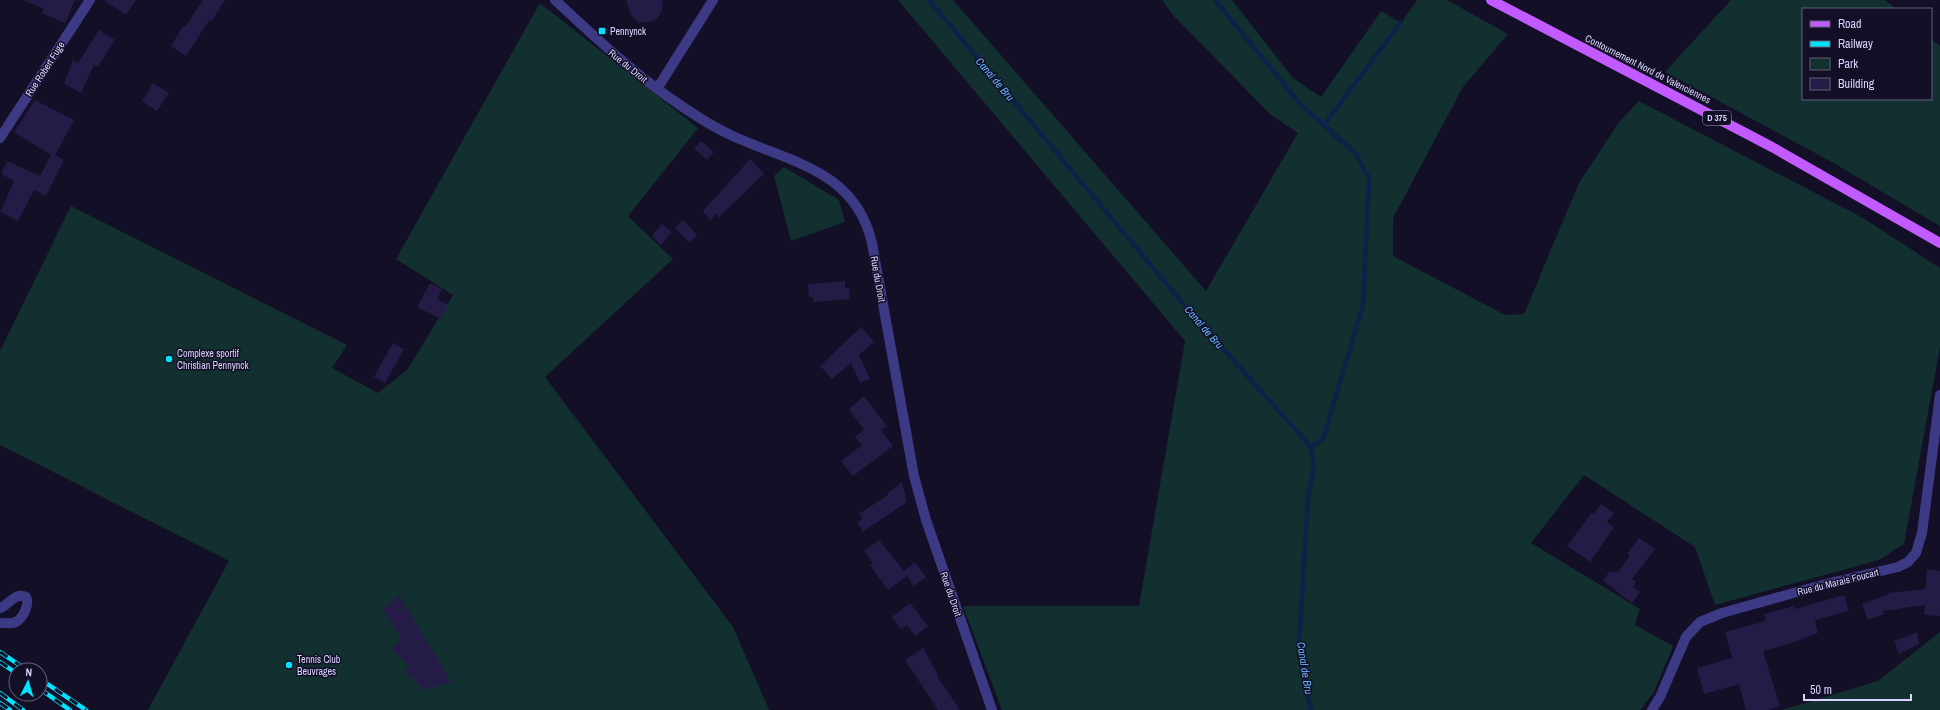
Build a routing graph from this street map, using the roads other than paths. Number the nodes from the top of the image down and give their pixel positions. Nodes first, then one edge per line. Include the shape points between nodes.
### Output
1 (90, 0) edge
2 (555, 0) edge
3 (712, 0) edge
4 (1490, 0) edge
5 (657, 89) junction
6 (0, 138) edge
7 (1940, 244) edge
8 (1940, 395) edge
9 (0, 608) edge
10 (0, 623) edge
11 (992, 710) edge
12 (1652, 710) edge

1 - 6 street, Rue Robert Fuge
2 - 5 street, Rue du Droit via 620,61
3 - 5 street
4 - 7 main road, Contournement Nord de Valenciennes / D 375 via 1772,147
5 - 11 street, Rue du Droit via 683,108 726,133 804,164 824,175 846,192 861,212 872,243 914,476 926,520
8 - 12 street, Rue du Marais Foucart via 1922,533 1919,546 1912,558 1898,567 1817,586 1722,613 1700,622 1686,637
9 - 10 street via 21,595 28,600 18,620

